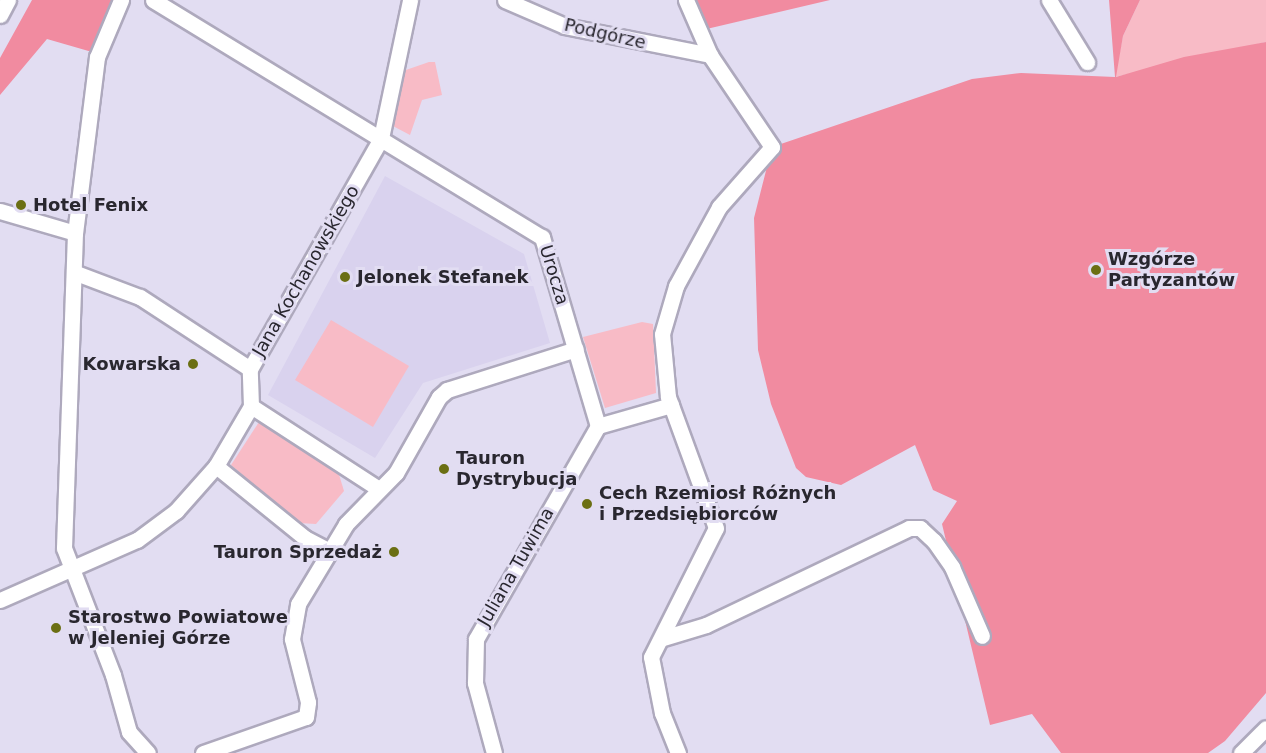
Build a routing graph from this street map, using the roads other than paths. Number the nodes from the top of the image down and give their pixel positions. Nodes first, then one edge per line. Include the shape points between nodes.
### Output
1 (8, 0) edge
2 (121, 0) edge
3 (153, 0) edge
4 (410, 0) edge
5 (505, 0) edge
6 (686, 0) edge
7 (1049, 0) edge
8 (0, 15) edge
9 (710, 55) junction
10 (1087, 62) dead end
11 (381, 138) junction
12 (0, 211) edge
13 (75, 233) junction
14 (76, 273) junction
15 (576, 349) junction
16 (250, 369) junction
17 (671, 405) junction
18 (251, 406) junction
19 (598, 426) junction
20 (216, 466) junction
21 (379, 489) junction
22 (328, 550) junction
23 (72, 568) junction
24 (0, 600) edge
25 (982, 636) dead end
26 (663, 638) junction
27 (1266, 728) edge
28 (148, 753) edge
29 (203, 753) edge
30 (494, 753) edge
31 (678, 753) edge
32 (1241, 753) edge

1 - 8 street
2 - 13 street via 97,57
3 - 11 street, Urocza
4 - 11 street
5 - 9 street, Podgórze via 565,26
6 - 9 street
7 - 10 street
9 - 17 street via 772,147 719,207 666,307 662,363
11 - 15 street, Urocza via 542,237
11 - 16 street, Jana Kochanowskiego
12 - 13 street
13 - 14 street
14 - 16 street via 140,297
14 - 23 street via 64,548
15 - 19 street, Urocza
15 - 21 street via 447,390 396,473
16 - 18 street, Jana Kochanowskiego
17 - 19 street
17 - 26 street via 716,528
18 - 20 street
18 - 21 street
19 - 30 street, Juliana Tuwima via 476,639 475,683
20 - 22 street via 305,538
20 - 23 street via 154,529
21 - 22 street
22 - 29 street via 303,593 293,628 307,715 298,723
23 - 24 street
23 - 28 street via 113,675 129,732
25 - 26 street via 946,559 920,528 909,528 706,625
26 - 31 street via 651,657 651,670
27 - 32 street

